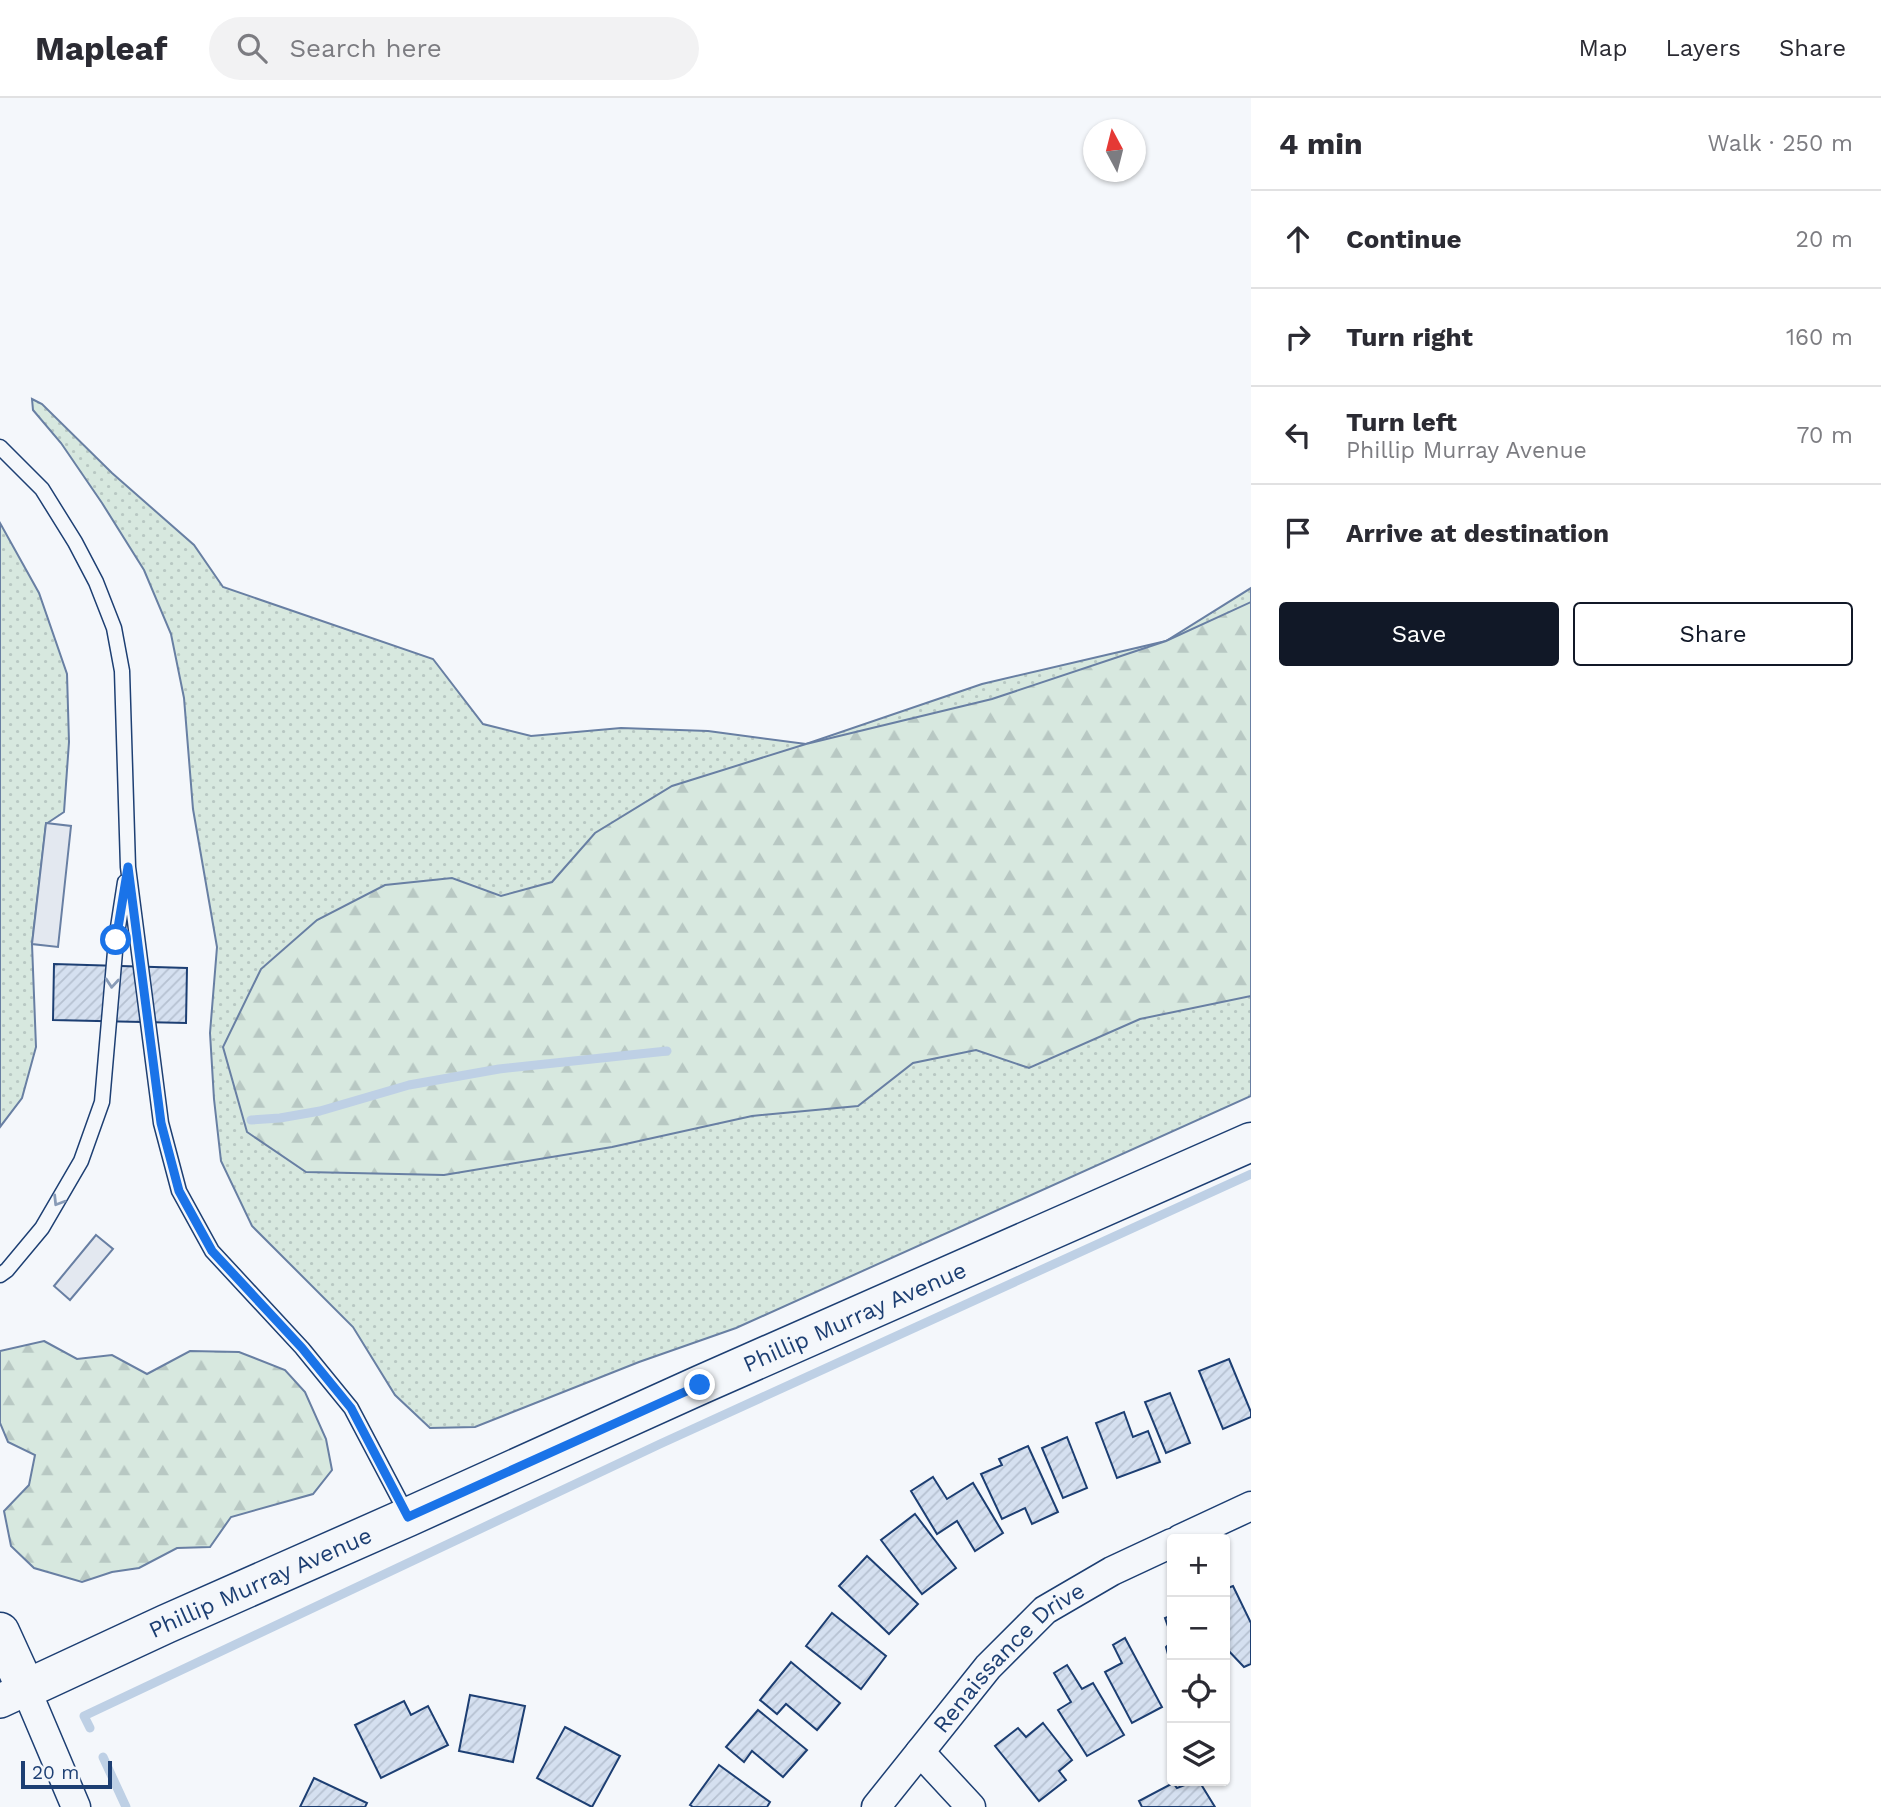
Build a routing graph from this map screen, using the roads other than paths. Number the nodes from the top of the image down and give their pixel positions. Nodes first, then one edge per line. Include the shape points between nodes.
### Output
1 (0, 447) edge
2 (128, 867) junction
3 (1251, 1143) edge
4 (0, 1275) edge
5 (1251, 1506) edge
6 (408, 1517) junction
7 (1191, 1534) edge
8 (1167, 1545) edge
9 (0, 1632) edge
10 (13, 1695) edge
11 (920, 1752) junction
12 (76, 1807) edge
13 (876, 1807) edge
14 (971, 1807) edge

1 - 2 lane via 42,489 75,541 114,628 122,671
2 -> 4 lane via 116,940 102,1102 68,1184 42,1228
2 - 6 lane via 161,1123 179,1191 212,1251 351,1408
3 - 6 main road, Phillip Murray Avenue
5 - 7 street
6 - 10 main road, Phillip Murray Avenue
8 - 11 street, Renaissance Drive via 1045,1611 988,1667
9 - 10 main road
10 - 12 street
11 - 13 street, Renaissance Drive
11 - 14 street

